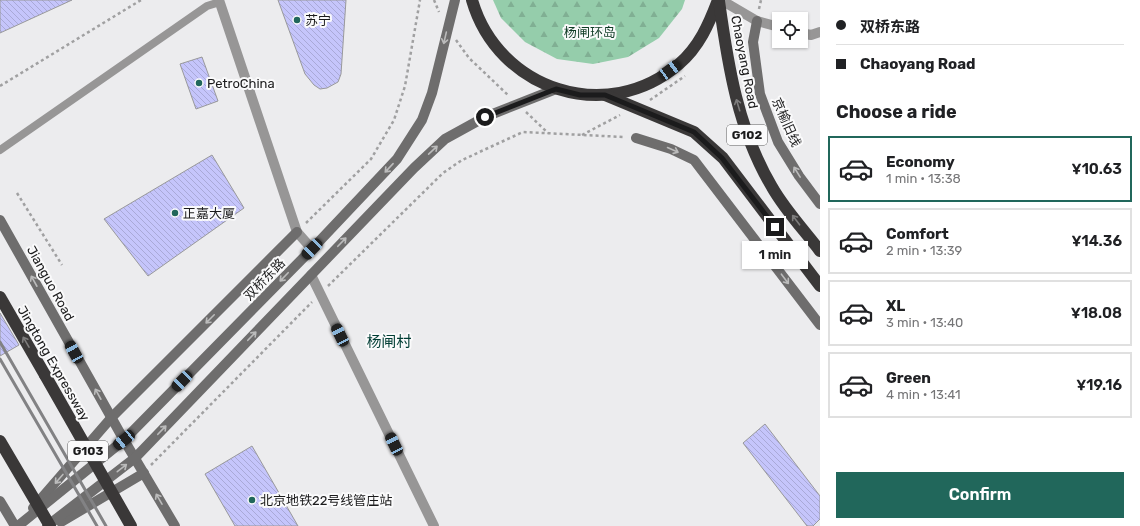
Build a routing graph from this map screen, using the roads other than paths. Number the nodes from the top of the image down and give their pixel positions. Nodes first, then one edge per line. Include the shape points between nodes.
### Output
1 (455, 0) edge
2 (472, 0) edge
3 (719, 0) edge
4 (219, 1) edge
5 (757, 21) junction
6 (772, 25) edge
7 (820, 32) edge
8 (808, 34) edge
9 (556, 89) junction
10 (605, 95) junction
11 (636, 138) road end
12 (0, 150) edge
13 (820, 204) edge
14 (0, 220) edge
15 (297, 232) junction
16 (312, 249) junction
17 (820, 250) edge
18 (311, 275) junction
19 (820, 286) edge
20 (0, 297) edge
21 (820, 325) edge
22 (112, 417) junction
23 (124, 440) junction
24 (0, 441) edge
25 (135, 458) junction
26 (144, 473) junction
27 (0, 501) edge
28 (17, 526) edge
29 (47, 526) edge
30 (50, 526) edge
31 (54, 526) edge
32 (131, 526) edge
33 (175, 526) edge
34 (434, 526) edge

1 -> 16 street, 双桥东路 via 432,93 422,120 396,159
2 - 9 highway, G102 via 491,41 521,72
3 - 5 street
3 - 10 highway via 709,24 696,45 679,64 642,87
17 -> 3 highway, Chaoyang Road / G102 via 772,188 748,138 735,97
4 - 12 lane via 207,6
4 - 15 street
5 - 6 street
13 -> 5 street, 京榆旧线 via 778,142 760,94 753,42
7 - 8 street
9 - 10 highway, G102 via 580,95
18 -> 9 street via 445,139 485,117
10 - 19 highway, G102 via 694,132 722,158
11 -> 21 street via 671,149 694,160
22 -> 14 street, Jianguo Road
15 - 16 street
15 -> 22 street, 双桥东路
16 -> 23 street, 双桥东路
25 -> 18 street
18 - 34 street
32 -> 20 highway, Jingtong Expressway / G103, bridge
22 - 23 street, Jianguo Road
22 -> 28 street, 双桥东路
23 - 25 street, Jianguo Road
23 - 28 street, 双桥东路
24 - 30 highway, bridge
25 - 26 street, Jianguo Road
29 -> 25 street
26 - 31 street
33 -> 26 street, Jianguo Road
27 - 28 street

